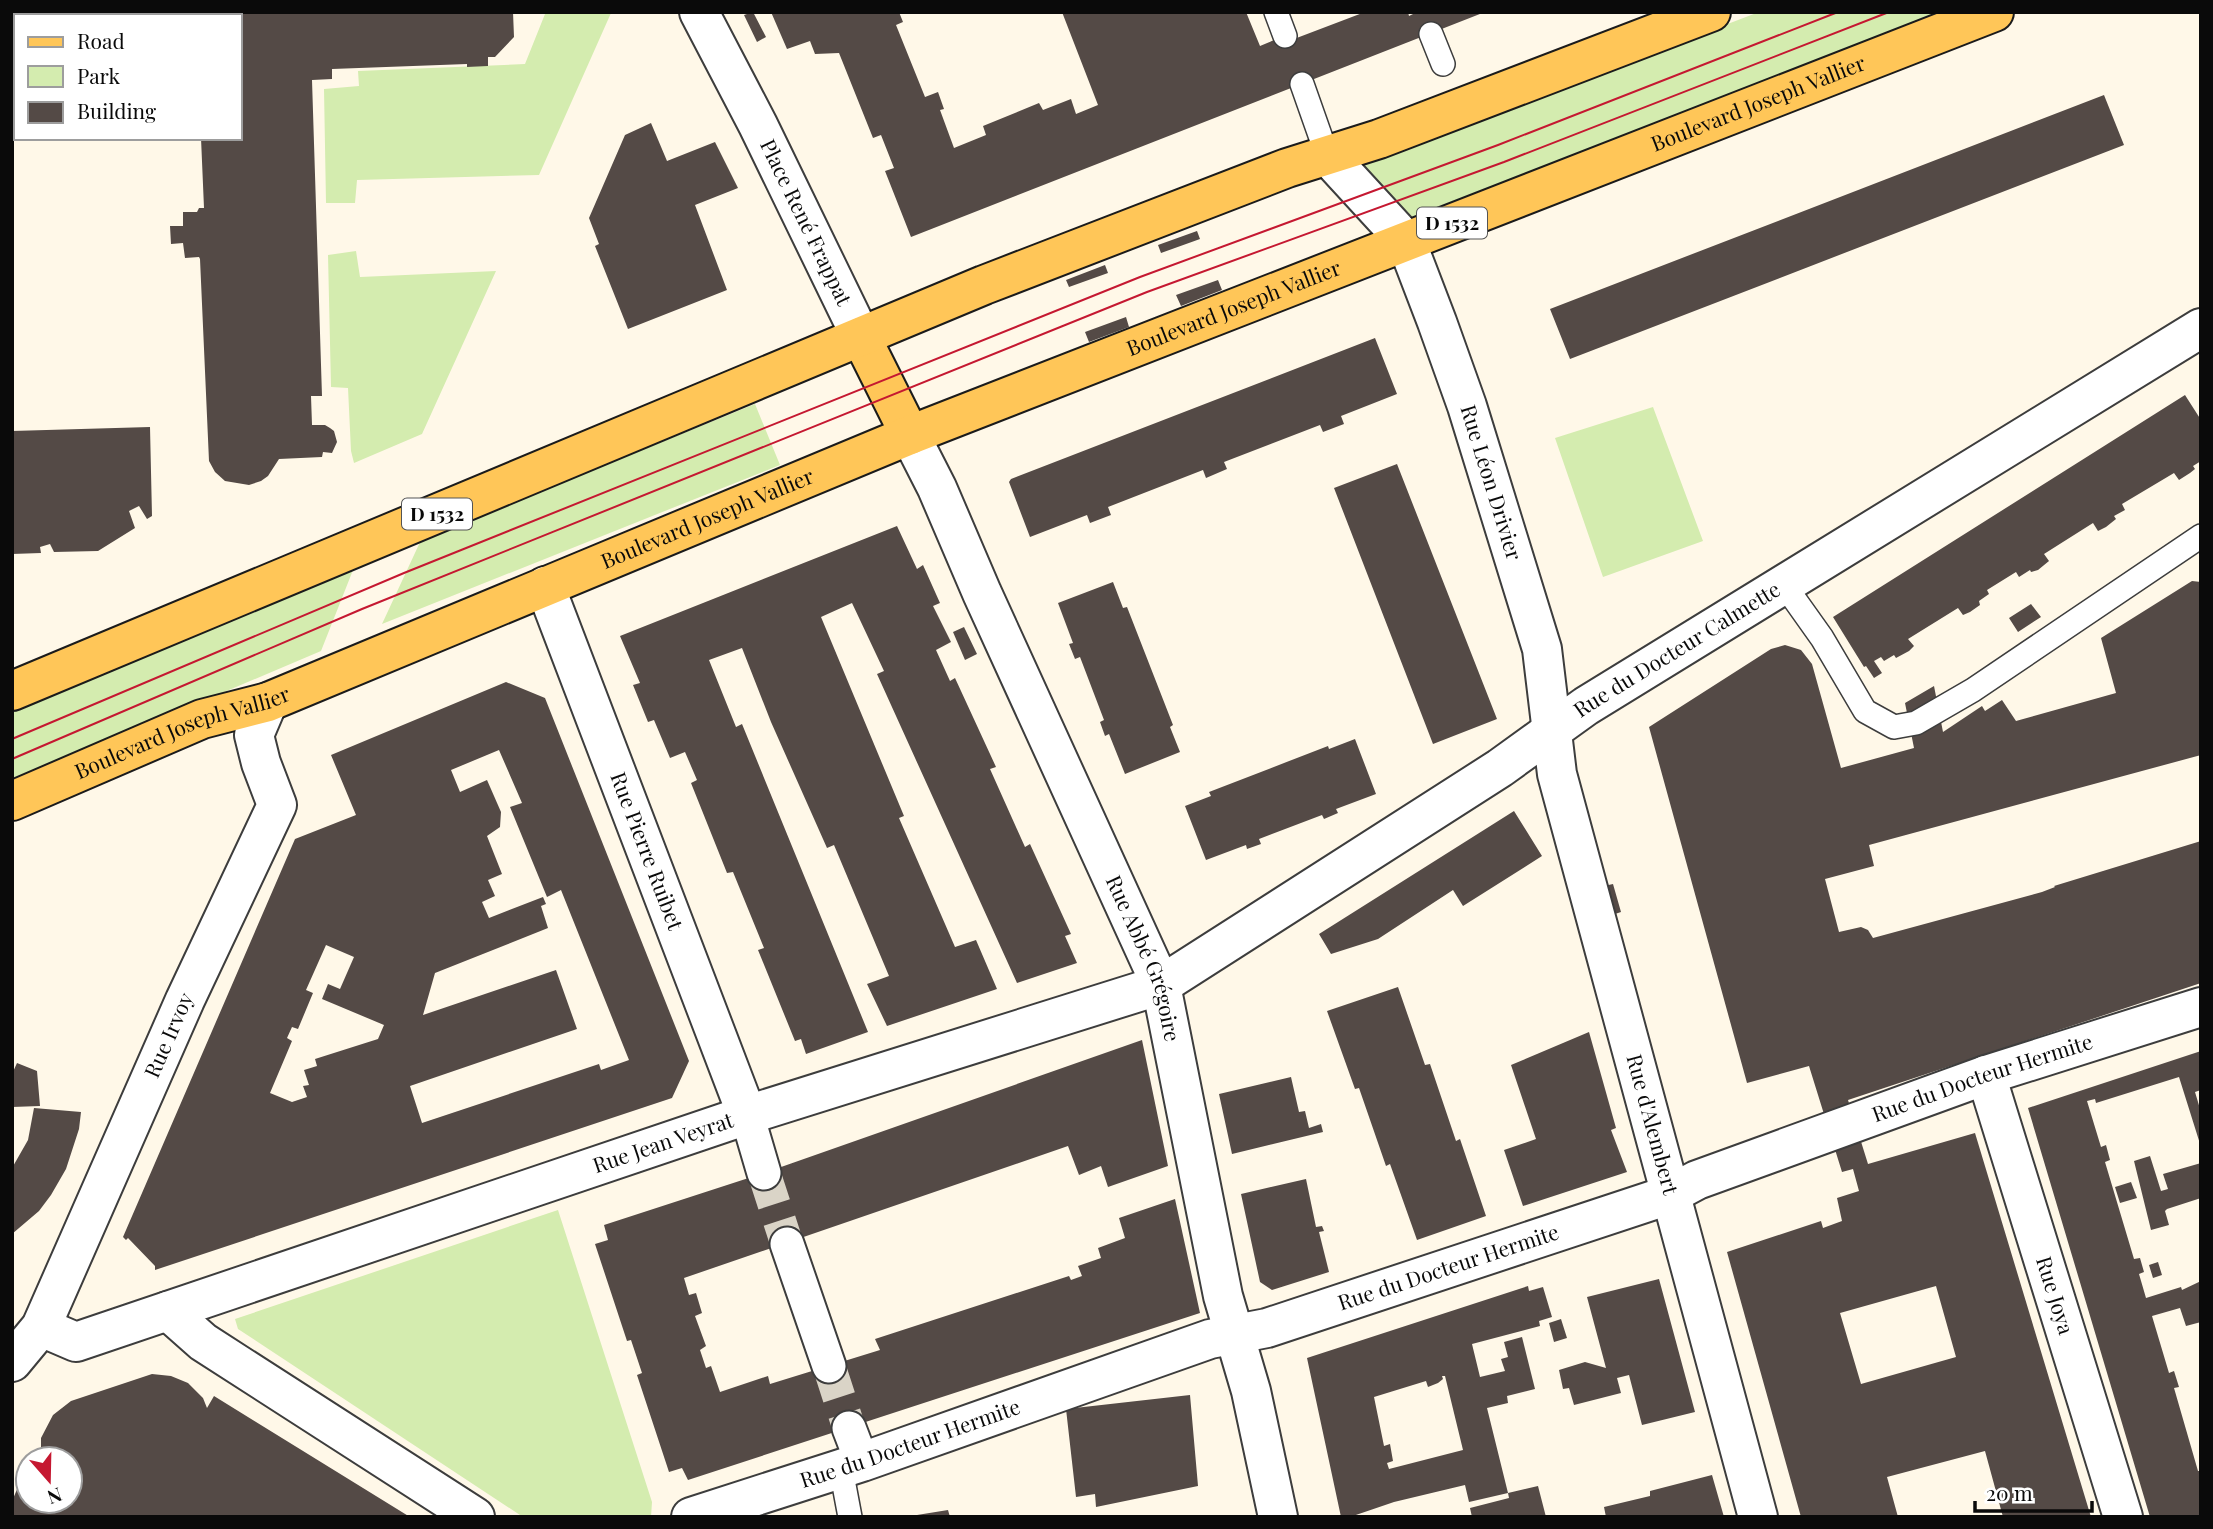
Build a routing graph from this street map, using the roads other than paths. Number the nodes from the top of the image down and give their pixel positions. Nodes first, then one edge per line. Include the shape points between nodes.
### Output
1 (699, 12) edge
2 (1276, 12) edge
3 (1711, 12) edge
4 (1994, 12) edge
5 (1431, 34) dead end
6 (1285, 36) dead end
7 (1443, 64) dead end
8 (1303, 84) dead end
9 (1327, 155) junction
10 (1406, 240) junction
11 (2201, 328) edge
12 (861, 337) junction
13 (910, 435) junction
14 (2201, 536) edge
15 (545, 586) junction
16 (1785, 586) junction
17 (12, 691) edge
18 (268, 702) junction
19 (1552, 730) junction
20 (12, 800) edge
21 (1161, 985) junction
22 (2201, 1007) edge
23 (1986, 1075) junction
24 (747, 1115) junction
25 (764, 1172) tunnel mouth
26 (1669, 1195) junction
27 (787, 1244) tunnel mouth
28 (168, 1311) junction
29 (41, 1327) junction
30 (1234, 1336) junction
31 (12, 1362) edge
32 (829, 1366) tunnel mouth
33 (851, 1453) junction
34 (475, 1517) edge
35 (691, 1517) edge
36 (850, 1517) edge
37 (1278, 1517) edge
38 (1758, 1517) edge
39 (2123, 1517) edge

1 - 12 street, Place René Frappat
2 - 6 lane
3 - 9 main road, D 1532
4 - 10 main road, Boulevard Joseph Vallier / D 1532
5 - 7 lane
8 - 9 lane
9 - 10 street
9 - 12 main road, D 1532
10 - 13 main road, Boulevard Joseph Vallier / D 1532
10 - 19 street, Rue Léon Drivier via 1467,406 1542,649
11 - 16 street, Rue du Docteur Calmette
12 - 13 main road, Place René Frappat
12 - 17 main road, D 1532
13 - 15 main road, Boulevard Joseph Vallier / D 1532
13 - 21 street, Rue Abbé Grégoire
14 - 16 lane via 1973,690 1916,723 1894,727 1865,711
15 - 18 main road, Boulevard Joseph Vallier / D 1532
15 - 24 street, Rue Pierre Ruibet
16 - 19 street, Rue du Docteur Calmette
18 - 20 main road, Boulevard Joseph Vallier / D 1532 via 202,719
18 - 29 street, Rue Irvoy via 254,735 277,805
19 - 21 street, Rue du Docteur Calmette
19 - 26 street, Rue d'Alembert via 1557,774
21 - 24 street, Rue Jean Veyrat
21 - 30 street, Rue Abbé Grégoire
22 - 23 street, Rue du Docteur Hermite
23 - 26 street, Rue du Docteur Hermite via 1697,1180
23 - 39 street, Rue Joya
24 - 25 street
24 - 28 street, Rue Jean Veyrat
26 - 30 street, Rue du Docteur Hermite
26 - 38 street, Rue d'Alembert
27 - 32 street
28 - 29 street, Rue Jean Veyrat via 76,1342
28 - 34 street via 203,1342
29 - 31 street, Rue Irvoy
30 - 33 street, Rue du Docteur Hermite via 1210,1339
30 - 37 street, Rue Abbé Grégoire via 1251,1391
33 - 35 street, Rue du Docteur Hermite
33 - 36 lane

